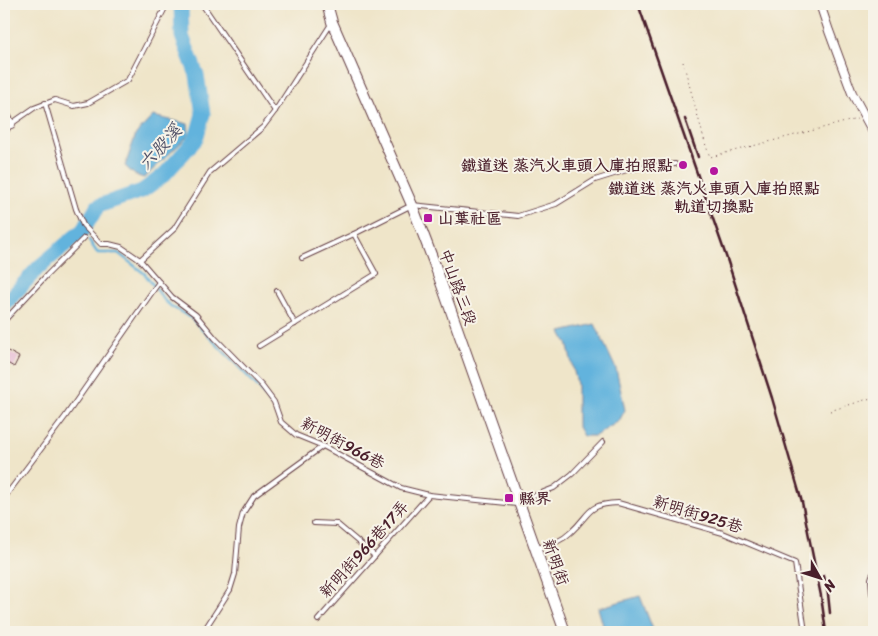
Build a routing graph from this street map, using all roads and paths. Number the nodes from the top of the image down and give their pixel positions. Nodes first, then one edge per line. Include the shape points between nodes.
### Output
1 (167, 4) edge
2 (202, 4) edge
3 (327, 4) edge
4 (820, 4) edge
5 (332, 22) junction
6 (683, 62) dead end
7 (45, 103) junction
8 (275, 111) junction
9 (4, 112) edge
10 (865, 117) junction
11 (11, 124) junction
12 (4, 134) edge
13 (874, 134) edge
14 (675, 164) dead end
15 (412, 205) junction
16 (354, 234) junction
17 (84, 238) dead end
18 (302, 258) dead end
19 (140, 260) junction
20 (160, 282) junction
21 (277, 291) dead end
22 (4, 321) edge
23 (295, 324) junction
24 (259, 346) dead end
25 (874, 398) edge
26 (830, 412) dead end
27 (603, 442) dead end
28 (323, 446) junction
29 (429, 495) junction
30 (4, 498) edge
31 (519, 503) junction
32 (314, 523) dead end
33 (535, 548) junction
34 (375, 556) junction
35 (874, 576) edge
36 (874, 593) edge
37 (318, 620) dead end
38 (203, 632) edge
39 (565, 632) edge
40 (805, 632) edge

1 - 7 lane via 128,80 88,103 74,106 55,100
2 - 8 lane
3 - 5 street, 中山路三段
4 - 10 street via 852,93
5 - 8 lane
5 - 15 street, 中山路三段
6 - 10 path via 710,157
7 - 11 lane
7 - 19 lane, 新明街966巷 via 83,225 101,244 121,247
8 - 19 lane via 263,127 210,172 174,229
9 - 11 street
10 - 13 street
11 - 12 lane
14 - 15 lane via 630,169 595,180 556,204 518,216
15 - 16 lane
15 - 31 street, 中山路三段
16 - 18 lane
16 - 23 lane via 376,274
17 - 22 lane
19 - 20 lane, 新明街966巷
20 - 28 lane, 新明街966巷 via 172,297 196,315 262,386 274,402 281,422 296,435
20 - 30 lane
21 - 23 lane
23 - 24 lane
25 - 26 path
27 - 31 lane via 554,488
28 - 29 lane, 新明街966巷 via 401,488
28 - 38 lane via 266,486 250,502 239,528 235,574 230,590
29 - 31 lane, 新明街966巷
29 - 34 lane, 新明街966巷17弄
31 - 33 street, 新明街
32 - 34 lane via 337,524
33 - 39 street, 新明街
33 - 40 lane, 新明街925巷 via 551,546 571,533 590,510 606,503 618,503 723,533 795,563
34 - 37 lane, 新明街966巷17弄
35 - 36 street

